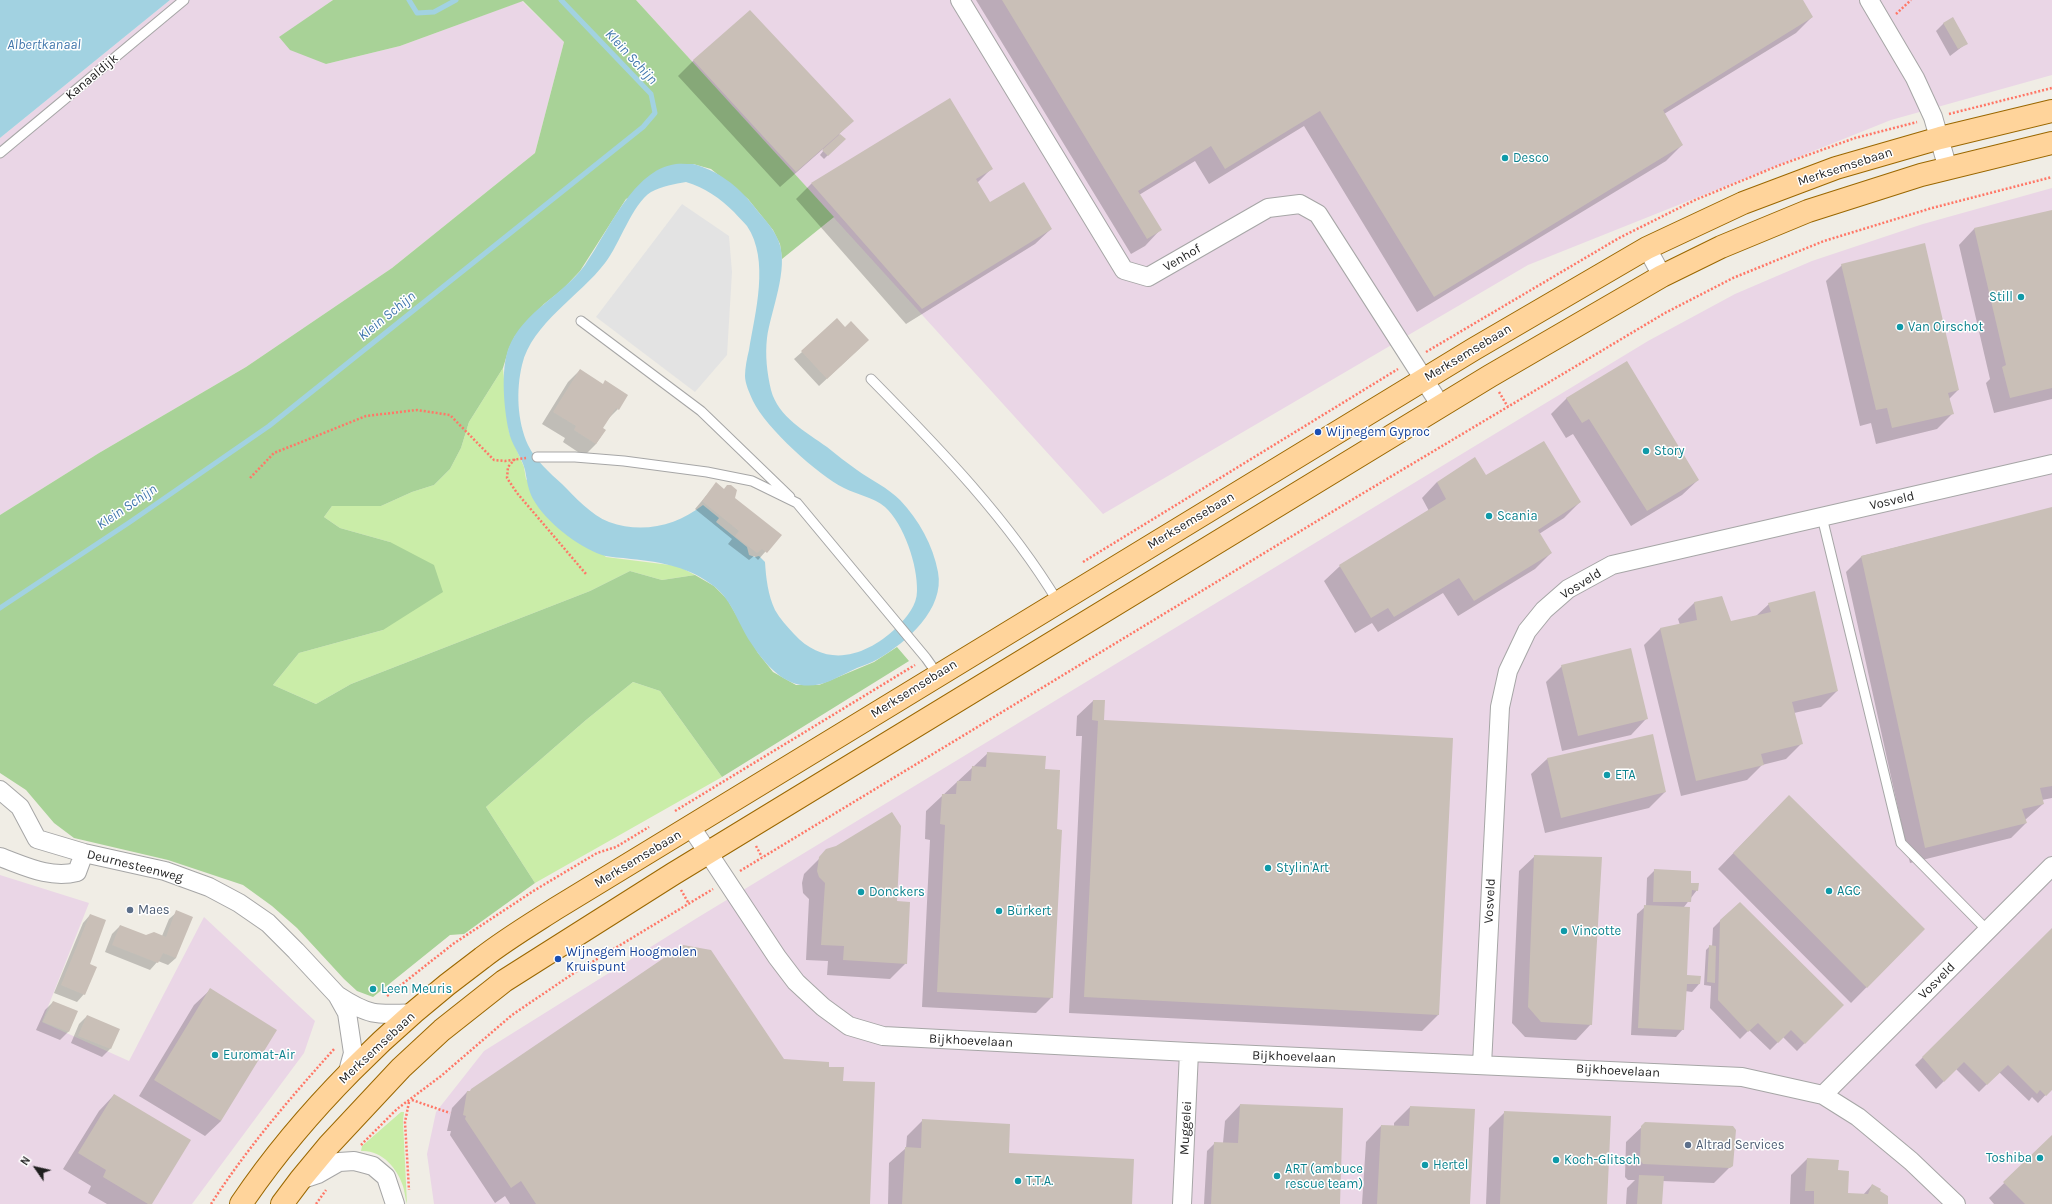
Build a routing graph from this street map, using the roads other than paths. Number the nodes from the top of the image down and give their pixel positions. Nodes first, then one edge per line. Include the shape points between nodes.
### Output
1 (184, 0) edge
2 (960, 0) edge
3 (1869, 0) edge
4 (2052, 111) edge
5 (1940, 138) junction
6 (2052, 143) edge
7 (0, 153) edge
8 (1948, 169) junction
9 (1647, 248) junction
10 (1662, 276) junction
11 (581, 321) dead end
12 (871, 379) dead end
13 (1424, 380) junction
14 (1441, 406) junction
15 (536, 457) dead end
16 (2052, 464) edge
17 (796, 503) junction
18 (1822, 517) junction
19 (1058, 602) junction
20 (938, 675) junction
21 (0, 790) edge
22 (691, 827) junction
23 (84, 853) junction
24 (708, 853) junction
25 (0, 857) edge
26 (2052, 866) edge
27 (1987, 930) junction
28 (336, 995) junction
29 (414, 1013) junction
30 (1189, 1052) junction
31 (1482, 1064) junction
32 (347, 1075) junction
33 (1823, 1095) junction
34 (300, 1180) junction
35 (403, 1200) edge
36 (241, 1204) edge
37 (282, 1204) edge
38 (1182, 1204) edge
39 (1956, 1204) edge

1 - 7 lane, Kanaaldijk
2 - 13 street, Venhof via 1124,270 1148,278 1268,208 1300,204 1318,214
3 - 5 street via 1915,78
4 - 5 main road, Merksemsebaan
5 - 8 street
5 - 9 main road, Merksemsebaan via 1836,168 1743,202
6 - 8 main road
8 - 10 main road via 1921,175 1808,211 1721,247
9 - 10 street
9 - 13 main road, Merksemsebaan
10 - 14 main road
11 - 17 lane via 700,411
12 - 19 lane via 925,433 987,502
13 - 14 street, Venhof
13 - 19 main road, Merksemsebaan
14 - 24 main road
15 - 17 lane via 624,461 707,472 752,481
16 - 18 street, Vosveld
17 - 20 lane
18 - 27 lane via 1901,842
18 - 31 street, Vosveld via 1612,565 1568,589 1544,610 1527,631 1508,670 1500,707
19 - 20 main road, Merksemsebaan
20 - 22 main road, Merksemsebaan
21 - 23 street, Deurnesteenweg via 20,807 37,839
22 - 24 street, Bijkhoevelaan
22 - 29 main road, Merksemsebaan via 513,936 464,971
23 - 25 street via 76,872 64,876 41,872
23 - 28 street, Deurnesteenweg via 165,871 209,887 239,903 268,923
24 - 30 street, Bijkhoevelaan via 796,982 849,1026 883,1036
24 - 34 main road via 568,939 473,1005 401,1068 355,1115
26 - 27 street, Vosveld
27 - 33 street, Vosveld
28 - 29 street, Deurnesteenweg via 369,1013
28 - 32 street, Deurnesteenweg via 346,1013 351,1031 353,1053
29 - 32 main road, Merksemsebaan
30 - 31 street, Bijkhoevelaan
30 - 38 street, Muggelei
31 - 33 street, Bijkhoevelaan via 1742,1077
32 - 36 main road, Merksemsebaan via 322,1102
33 - 39 street, Bijkhoevelaan via 1858,1117 1911,1161
34 - 35 street via 318,1174 339,1162 354,1161 373,1166 386,1177
34 - 37 main road

